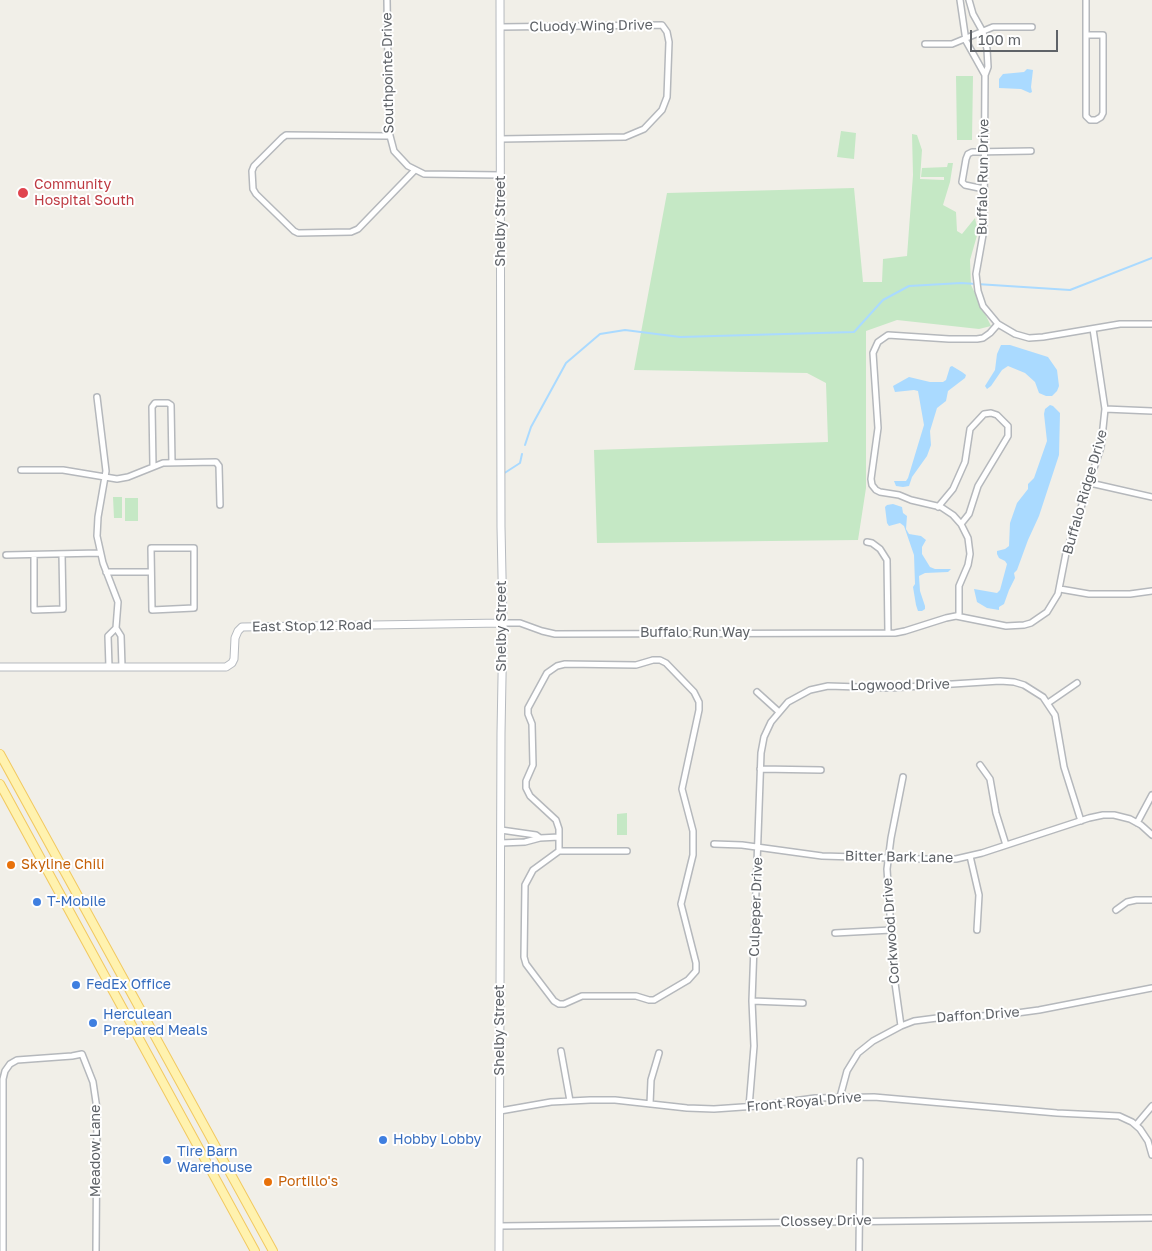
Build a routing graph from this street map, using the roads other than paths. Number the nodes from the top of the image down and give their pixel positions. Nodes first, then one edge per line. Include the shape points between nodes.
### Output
1 (387, 0) edge
2 (500, 0) edge
3 (960, 0) edge
4 (969, 0) edge
5 (1086, 0) edge
6 (500, 27) junction
7 (1032, 27) dead end
8 (983, 31) junction
9 (1086, 35) junction
10 (966, 39) junction
11 (925, 44) dead end
12 (985, 75) junction
13 (389, 136) junction
14 (500, 139) junction
15 (984, 151) junction
16 (1031, 151) dead end
17 (415, 170) junction
18 (500, 175) junction
19 (984, 188) junction
20 (998, 324) junction
21 (1152, 324) edge
22 (1093, 329) junction
23 (97, 397) dead end
24 (1105, 409) junction
25 (1152, 410) edge
26 (172, 463) junction
27 (153, 466) junction
28 (21, 470) dead end
29 (106, 477) junction
30 (1090, 483) junction
31 (1152, 497) edge
32 (220, 505) dead end
33 (938, 507) junction
34 (961, 524) junction
35 (867, 542) dead end
36 (100, 553) junction
37 (62, 554) junction
38 (6, 555) dead end
39 (34, 555) junction
40 (106, 572) junction
41 (151, 572) junction
42 (1060, 589) junction
43 (1152, 591) edge
44 (959, 616) junction
45 (503, 623) junction
46 (116, 628) junction
47 (888, 632) junction
48 (0, 667) edge
49 (109, 667) junction
50 (122, 667) junction
51 (1077, 683) dead end
52 (757, 692) dead end
53 (1048, 703) junction
54 (778, 712) junction
55 (0, 754) edge
56 (980, 765) dead end
57 (760, 768) junction
58 (821, 770) dead end
59 (902, 777) dead end
60 (0, 784) edge
61 (1152, 795) edge
62 (1081, 821) junction
63 (1137, 823) junction
64 (500, 830) junction
65 (1152, 835) edge
66 (559, 837) junction
67 (540, 838) junction
68 (500, 843) junction
69 (714, 844) dead end
70 (1006, 845) junction
71 (758, 847) junction
72 (559, 851) junction
73 (627, 851) dead end
74 (970, 856) junction
75 (888, 858) junction
76 (1152, 900) edge
77 (1116, 910) dead end
78 (891, 930) junction
79 (977, 930) dead end
80 (835, 933) dead end
81 (1152, 988) edge
82 (752, 1002) junction
83 (804, 1003) dead end
84 (901, 1026) junction
85 (561, 1051) dead end
86 (659, 1053) dead end
87 (840, 1097) junction
88 (570, 1101) junction
89 (650, 1104) junction
90 (1152, 1106) edge
91 (749, 1107) junction
92 (500, 1111) junction
93 (1136, 1125) junction
94 (1152, 1155) edge
95 (860, 1161) dead end
96 (1152, 1218) edge
97 (859, 1221) junction
98 (500, 1226) junction
99 (3, 1251) edge
100 (96, 1251) edge
101 (255, 1251) edge
102 (273, 1251) edge
103 (499, 1251) edge
104 (859, 1251) edge

1 - 13 street, Southpointe Drive
2 - 6 street, Shelby Street
3 - 10 street, Buffalo Run Drive
4 - 8 street, Buffalo Run Drive
5 - 9 street
6 - 14 street, Shelby Street
6 - 14 street, Cluody Wing Drive via 662,25 668,42 667,97 662,110 644,129 625,137
7 - 8 street via 993,27
8 - 10 street
8 - 12 street, Buffalo Run Drive via 988,67
9 - 9 street via 1103,35 1103,113 1096,120 1086,116
10 - 11 street via 952,44
10 - 12 street, Buffalo Run Drive
12 - 15 street, Buffalo Run Drive
13 - 17 street, Southpointe Drive via 399,158
13 - 17 street via 286,136 254,168 252,186 298,233 355,230
14 - 18 street, Shelby Street
15 - 16 street
15 - 19 street, Buffalo Run Drive
15 - 19 street via 968,155 962,180 965,185
17 - 18 street, Southpointe Drive via 431,175
18 - 45 street, Shelby Street
19 - 20 street, Buffalo Run Drive via 984,234 976,283 983,306
20 - 22 street, Buffalo Run Drive via 1029,338
20 - 33 street via 980,338 892,334 878,342 873,355 878,428 873,486 880,492
21 - 22 street, Buffalo Run Drive
22 - 24 street, Buffalo Ridge Drive
23 - 29 street
24 - 25 street
24 - 30 street, Buffalo Ridge Drive via 1101,448
26 - 27 street
26 - 27 street via 171,405 155,403 152,406
26 - 32 street via 217,463
27 - 29 street via 128,477
28 - 29 street via 63,470
29 - 36 street via 97,520
30 - 31 street
30 - 42 street, Buffalo Ridge Drive via 1066,553
33 - 34 street
33 - 34 street via 953,489 965,462 970,429 981,416 993,413 1007,424 1009,434 978,486 969,514
34 - 44 street via 968,538 970,554 959,588
35 - 47 street via 880,549 886,560
36 - 37 street
36 - 40 street
37 - 39 street
37 - 39 street via 63,609 34,610
38 - 39 street
40 - 41 street
40 - 46 street via 118,606
41 - 41 street via 152,610 194,608 194,548 151,548
42 - 43 street via 1084,594
42 - 44 street, Buffalo Ridge Drive via 1043,616 1024,625 999,625
44 - 47 street, Buffalo Run Way via 905,632
45 - 47 street, Buffalo Run Way via 520,623 555,634
45 - 50 street, East Stop 12 Road via 242,627 235,638 234,659 226,667
45 - 64 street, Shelby Street
46 - 49 street via 108,636
46 - 50 street via 120,636
48 - 49 street, East Stop 12 Road
49 - 50 street, East Stop 12 Road
51 - 53 street
52 - 54 street
53 - 54 street, Logwood Drive via 1028,687 1006,681 890,688 828,686 815,688 790,700
53 - 62 street via 1056,717 1064,767
54 - 57 street, Culpeper Drive via 764,737
55 - 102 main road
56 - 70 street via 990,779
57 - 58 street
57 - 71 street, Culpeper Drive
59 - 75 street, Corkwood Drive
60 - 101 main road
61 - 63 street
62 - 63 street, Bitter Bark Lane via 1114,815
62 - 70 street, Bitter Bark Lane
63 - 65 street
64 - 67 street
64 - 68 street, Shelby Street
66 - 67 street
66 - 72 street
66 - 72 street via 556,820 530,796 526,786 533,765 532,724 528,709 541,684 550,670 565,664 636,665 650,660 666,663 695,693 699,702 682,787 693,831 693,855 681,904 696,963 696,971 690,979 652,1000 636,996 582,996 564,1004 554,1001 524,957 524,887 534,870
67 - 68 street
68 - 92 street, Shelby Street
69 - 71 street, Bitter Bark Lane
70 - 74 street, Bitter Bark Lane
71 - 75 street, Bitter Bark Lane via 822,856
71 - 82 street, Culpeper Drive
72 - 73 street
74 - 75 street, Bitter Bark Lane via 944,860
74 - 79 street via 979,895
75 - 78 street, Corkwood Drive
76 - 77 street via 1127,902
78 - 80 street
78 - 84 street, Corkwood Drive
81 - 84 street, Daffon Drive via 1039,1010 937,1018
82 - 83 street
82 - 91 street, Culpeper Drive via 754,1046
84 - 87 street, Daffon Drive via 858,1053 846,1071
85 - 88 street
86 - 89 street via 651,1080
87 - 91 street, Front Royal Drive
87 - 93 street, Front Royal Drive via 882,1097 1110,1115
88 - 89 street, Front Royal Drive
88 - 92 street, Front Royal Drive
89 - 91 street, Front Royal Drive via 700,1109
90 - 93 street
92 - 98 street, Shelby Street
93 - 94 street via 1147,1139
95 - 97 street
96 - 97 street, Clossey Drive
97 - 98 street, Clossey Drive
97 - 104 street
98 - 103 street, Shelby Street
99 - 100 street, Meadow Lane via 5,1071 17,1060 82,1054 97,1109

